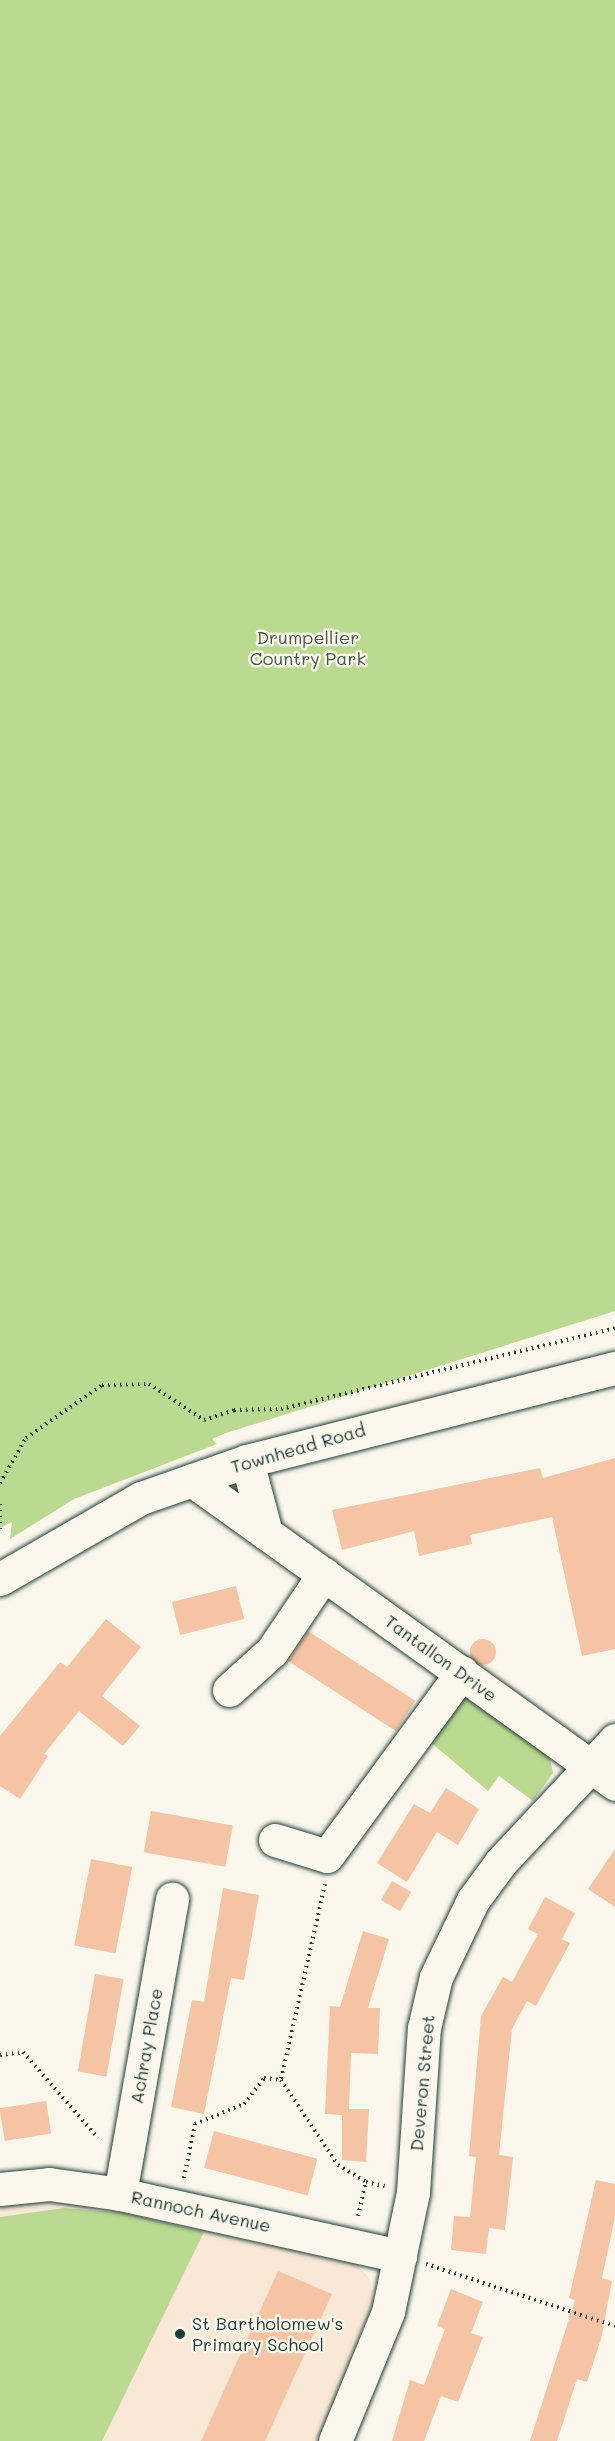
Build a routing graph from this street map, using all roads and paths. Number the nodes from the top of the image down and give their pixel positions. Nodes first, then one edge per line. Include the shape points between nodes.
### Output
1 (615, 1328) edge
2 (615, 1368) edge
3 (247, 1461) junction
4 (192, 1480) junction
5 (0, 1483) edge
6 (0, 1503) edge
7 (0, 1532) edge
8 (266, 1533) junction
9 (324, 1574) junction
10 (0, 1578) edge
11 (462, 1672) junction
12 (229, 1690) dead end
13 (615, 1740) edge
14 (603, 1775) edge
15 (275, 1840) dead end
16 (327, 1856) junction
17 (172, 1899) dead end
18 (0, 2055) edge
19 (281, 2080) junction
20 (122, 2181) junction
21 (366, 2182) junction
22 (0, 2188) edge
23 (413, 2192) junction
24 (179, 2206) junction
25 (352, 2243) junction
26 (400, 2256) junction
27 (615, 2326) edge
28 (335, 2441) edge

1 - 5 path via 281,1408 234,1410 204,1420 149,1384 102,1385 26,1438
2 - 3 street, Townhead Road
3 - 4 street, Townhead Road
3 - 8 street
4 - 8 street, Tantallon Drive
4 - 10 street, Townhead Road via 141,1498
6 - 7 path
8 - 9 street, Tantallon Drive
9 - 11 street, Tantallon Drive
9 - 12 street via 272,1651
11 - 14 street, Tantallon Drive
11 - 16 street
13 - 14 street, Deveron Street
14 - 23 street, Deveron Street via 501,1862 453,1937 424,2028
15 - 16 street
16 - 19 path
17 - 20 street, Achray Place
18 - 20 path via 23,2052
19 - 21 path via 338,2165
19 - 24 path via 264,2078 244,2104 195,2124
20 - 22 street, Rannoch Avenue
20 - 24 street, Rannoch Avenue
21 - 23 path
21 - 25 path
23 - 26 street, Deveron Street
24 - 25 street, Rannoch Avenue
25 - 26 street, Rannoch Avenue
26 - 27 path
26 - 28 street, Deveron Street via 388,2312

